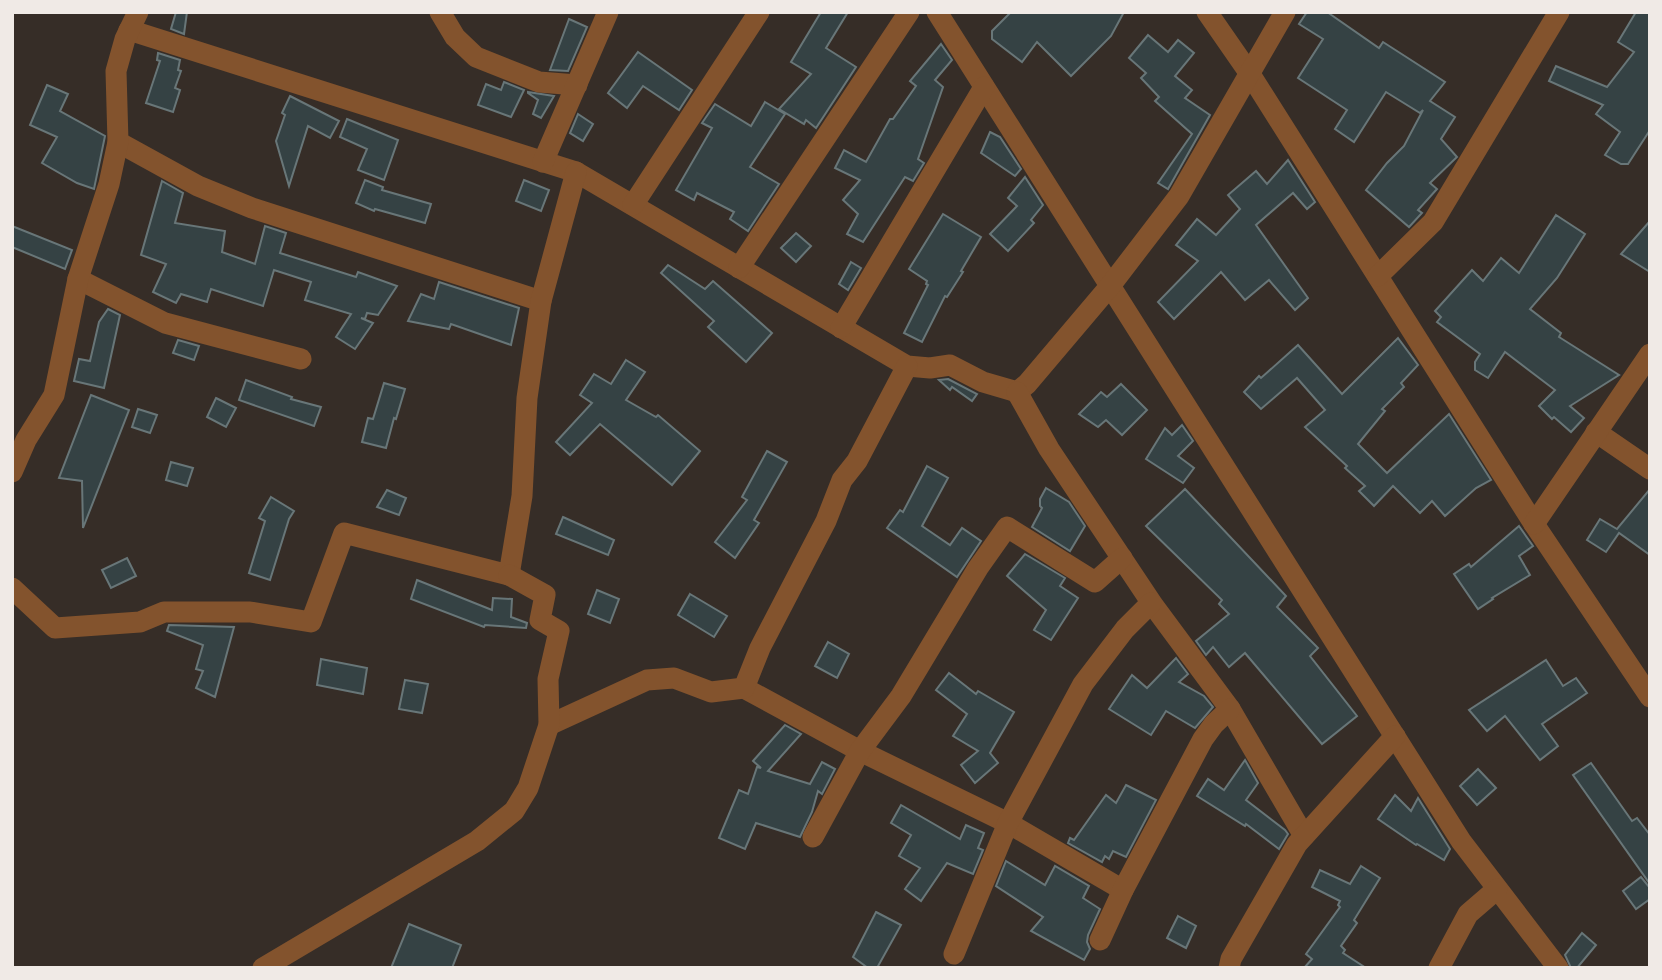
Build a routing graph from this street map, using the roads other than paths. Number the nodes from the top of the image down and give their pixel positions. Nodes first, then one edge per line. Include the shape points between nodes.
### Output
1 (440, 12) edge
2 (608, 12) edge
3 (759, 12) edge
4 (909, 12) edge
5 (937, 12) edge
6 (1207, 12) edge
7 (1285, 12) edge
8 (1559, 12) edge
9 (134, 21) edge
10 (1250, 74) junction
11 (577, 85) junction
12 (984, 87) junction
13 (118, 142) junction
14 (543, 162) junction
15 (576, 172) junction
16 (633, 205) junction
17 (739, 268) junction
18 (1378, 276) junction
19 (78, 279) junction
20 (1110, 286) junction
21 (541, 301) junction
22 (841, 328) junction
23 (1650, 354) edge
24 (301, 359) dead end
25 (906, 366) junction
26 (1017, 392) junction
27 (1596, 432) junction
28 (1650, 469) edge
29 (12, 472) edge
30 (1534, 524) junction
31 (1122, 558) junction
32 (509, 575) junction
33 (12, 589) edge
34 (1152, 603) junction
35 (744, 688) junction
36 (1650, 698) edge
37 (1230, 709) junction
38 (549, 725) junction
39 (1395, 736) junction
40 (860, 751) junction
41 (1008, 823) junction
42 (1304, 836) junction
43 (813, 837) dead end
44 (1497, 889) junction
45 (1124, 890) junction
46 (1100, 940) dead end
47 (954, 954) dead end
48 (263, 968) edge
49 (1229, 968) edge
50 (1439, 968) edge
51 (1558, 968) edge

1 - 11 street via 455,37 476,57 539,82
2 - 11 street
3 - 16 street
4 - 17 street
5 - 12 street
6 - 10 street
7 - 10 street
8 - 18 street via 1433,222
9 - 13 street via 116,71
9 - 14 street
10 - 18 street
10 - 20 street via 1179,196
11 - 14 street
12 - 20 street
12 - 22 street
13 - 19 street
13 - 21 street via 198,186 252,208
14 - 15 street
15 - 16 street
15 - 21 street
16 - 17 street
17 - 22 street
18 - 30 street
19 - 24 street via 165,323
19 - 29 street via 54,395
20 - 26 street
20 - 39 street
21 - 32 street via 527,398 522,496
22 - 25 street
23 - 27 street
25 - 26 street via 950,365
25 - 35 street via 857,461 842,480
26 - 31 street
27 - 28 street
27 - 30 street
30 - 36 street
31 - 34 street
31 - 40 street via 1095,582 1007,527 901,696
32 - 33 street via 344,533 311,622 250,612 164,612 140,622 55,628
32 - 38 street via 545,595 540,620 559,631 548,679
34 - 37 street
34 - 41 street via 1125,629 1083,684
35 - 38 street via 711,692 674,678 647,680
35 - 40 street
37 - 42 street
37 - 45 street via 1203,739
38 - 48 street via 528,788 514,811 477,841
39 - 42 street
39 - 44 street
40 - 41 street
40 - 43 street
41 - 45 street
41 - 47 street
42 - 49 street
44 - 50 street via 1468,914
44 - 51 street
45 - 46 street

